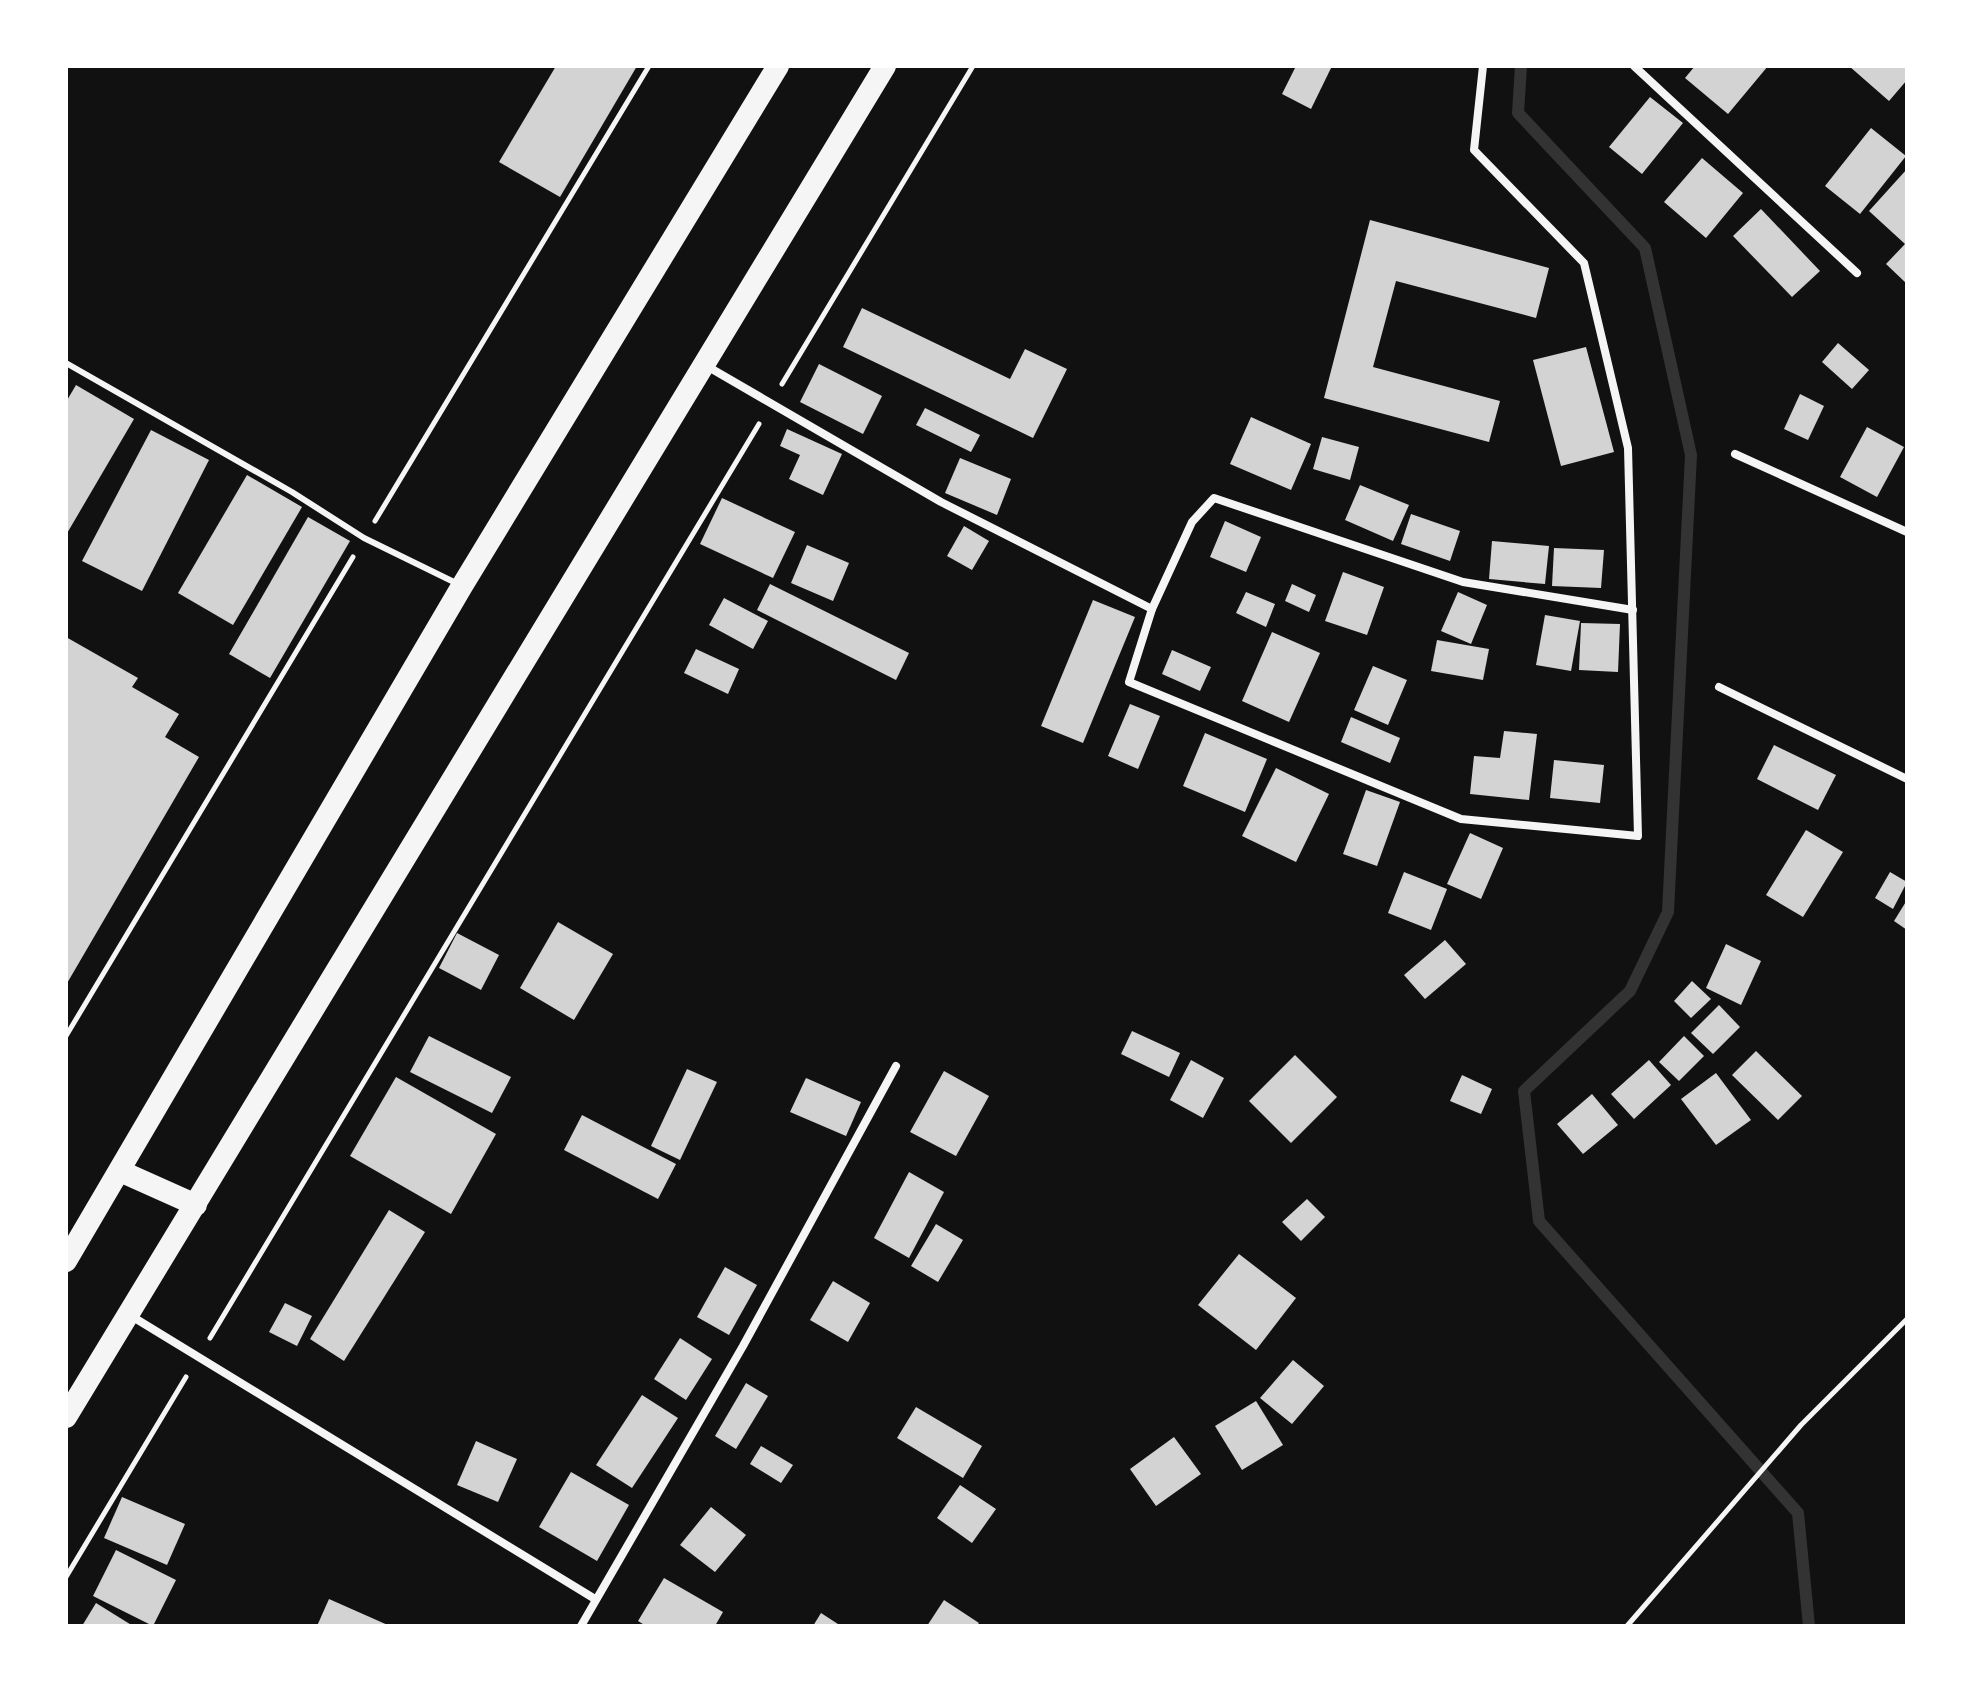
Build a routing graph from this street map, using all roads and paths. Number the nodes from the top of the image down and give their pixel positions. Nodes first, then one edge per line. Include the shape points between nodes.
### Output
1 (778, 66) edge
2 (885, 66) edge
3 (973, 66) edge
4 (1483, 66) edge
5 (1634, 66) edge
6 (1857, 273) dead end
7 (66, 363) edge
8 (704, 365) junction
9 (771, 403) junction
10 (1735, 454) dead end
11 (1907, 532) edge
12 (462, 586) junction
13 (1152, 609) junction
14 (1633, 610) junction
15 (1719, 687) dead end
16 (1907, 779) edge
17 (896, 1066) dead end
18 (120, 1171) junction
19 (196, 1205) junction
20 (66, 1261) edge
21 (127, 1314) junction
22 (1907, 1319) edge
23 (198, 1357) junction
24 (66, 1417) edge
25 (66, 1577) edge
26 (595, 1599) junction
27 (581, 1626) edge
28 (1627, 1626) edge

1 - 12 highway
2 - 8 highway
3 - 9 path
4 - 14 street via 1474,150 1584,263 1628,448
5 - 6 street
7 - 12 lane via 364,538
8 - 9 street
8 - 19 highway
9 - 13 street via 941,502
9 - 23 path
10 - 11 street
12 - 18 highway
13 - 14 street via 1192,522 1214,498 1463,582
13 - 14 street via 1129,682 1461,819 1638,836
15 - 16 street
17 - 26 street via 743,1346
18 - 19 highway
18 - 20 highway
19 - 21 highway
21 - 23 street
21 - 24 highway
22 - 28 path via 1801,1425
23 - 25 path
23 - 26 street
26 - 27 street

